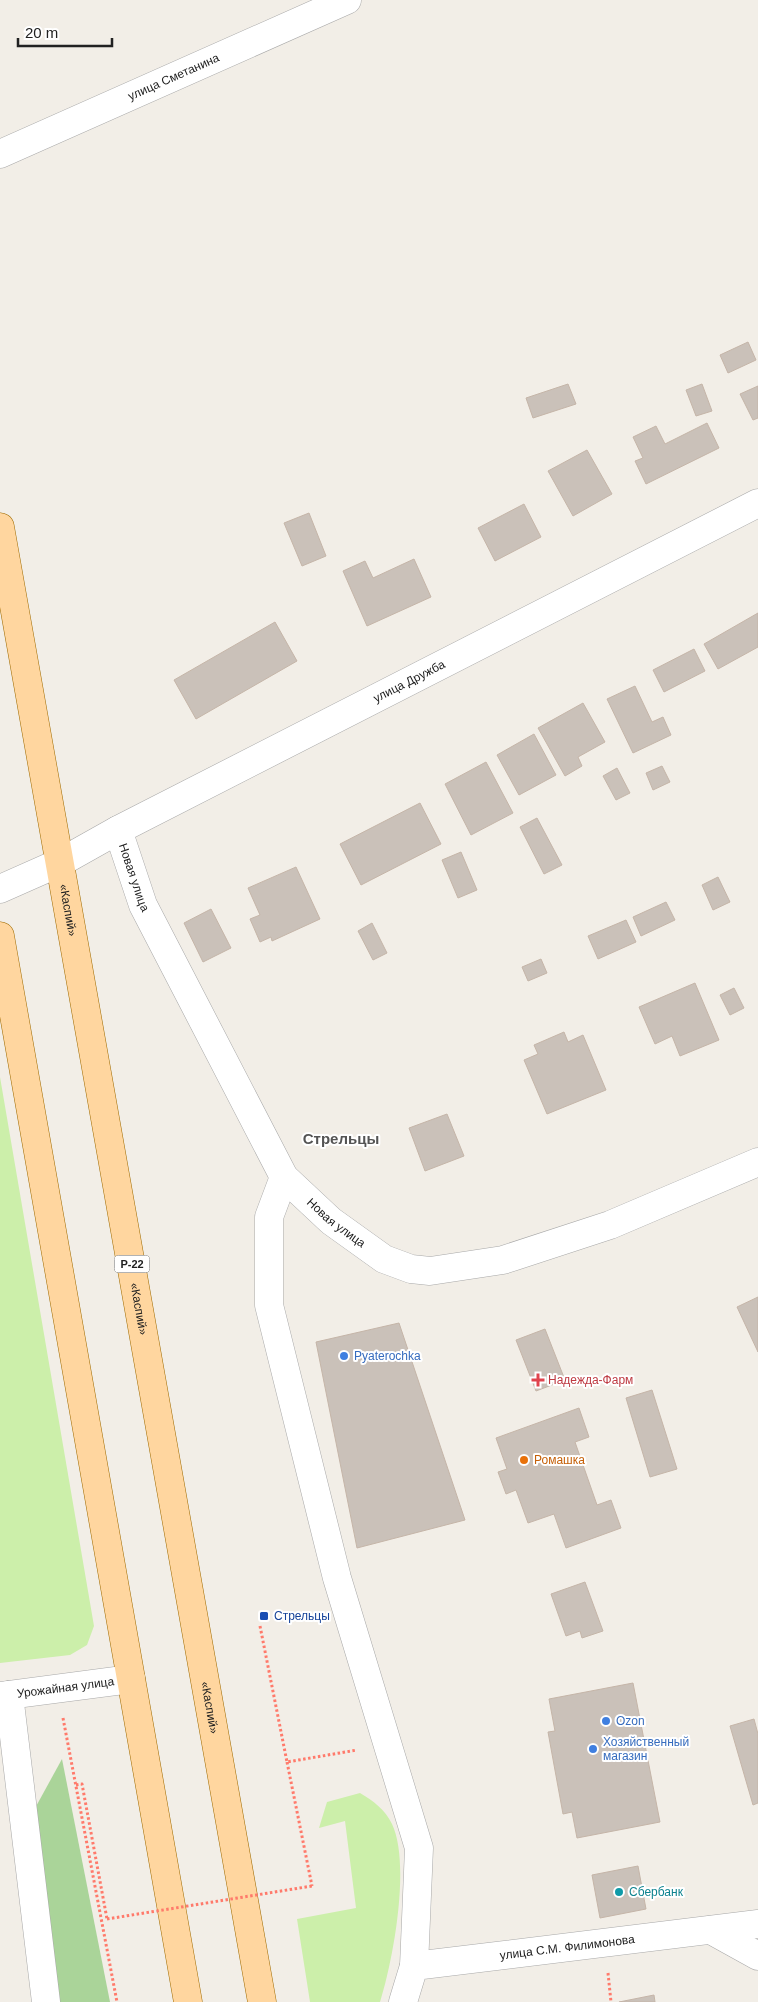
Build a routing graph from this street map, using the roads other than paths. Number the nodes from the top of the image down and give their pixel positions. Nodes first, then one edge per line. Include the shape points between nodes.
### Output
1 (347, 0) edge
2 (0, 154) edge
3 (758, 503) edge
4 (0, 527) edge
5 (118, 830) junction
6 (61, 862) junction
7 (0, 889) edge
8 (0, 936) edge
9 (758, 1162) edge
10 (284, 1176) junction
11 (131, 1679) junction
12 (5, 1695) edge
13 (758, 1924) edge
14 (711, 1930) junction
15 (758, 1956) edge
16 (414, 1966) junction
17 (46, 2002) edge
18 (188, 2002) edge
19 (262, 2002) edge
20 (403, 2002) edge

1 - 2 street, улица Сметанина
3 - 5 street, улица Дружба
4 - 6 main road, «Каспий» / Р-22
5 - 6 street, улица Дружба
5 - 10 street, Новая улица via 143,905
6 - 7 street, улица Дружба
6 - 19 main road, «Каспий» / Р-22
8 - 11 main road
9 - 10 street, Новая улица via 610,1225 503,1260 430,1271 411,1269 371,1251 331,1221
10 - 16 street via 269,1218 269,1305 337,1578 419,1848
11 - 12 street, Урожайная улица
11 - 18 main road
12 - 17 street
13 - 14 street, улица С.М. Филимонова
14 - 15 street
14 - 16 street, улица С.М. Филимонова
16 - 20 street

